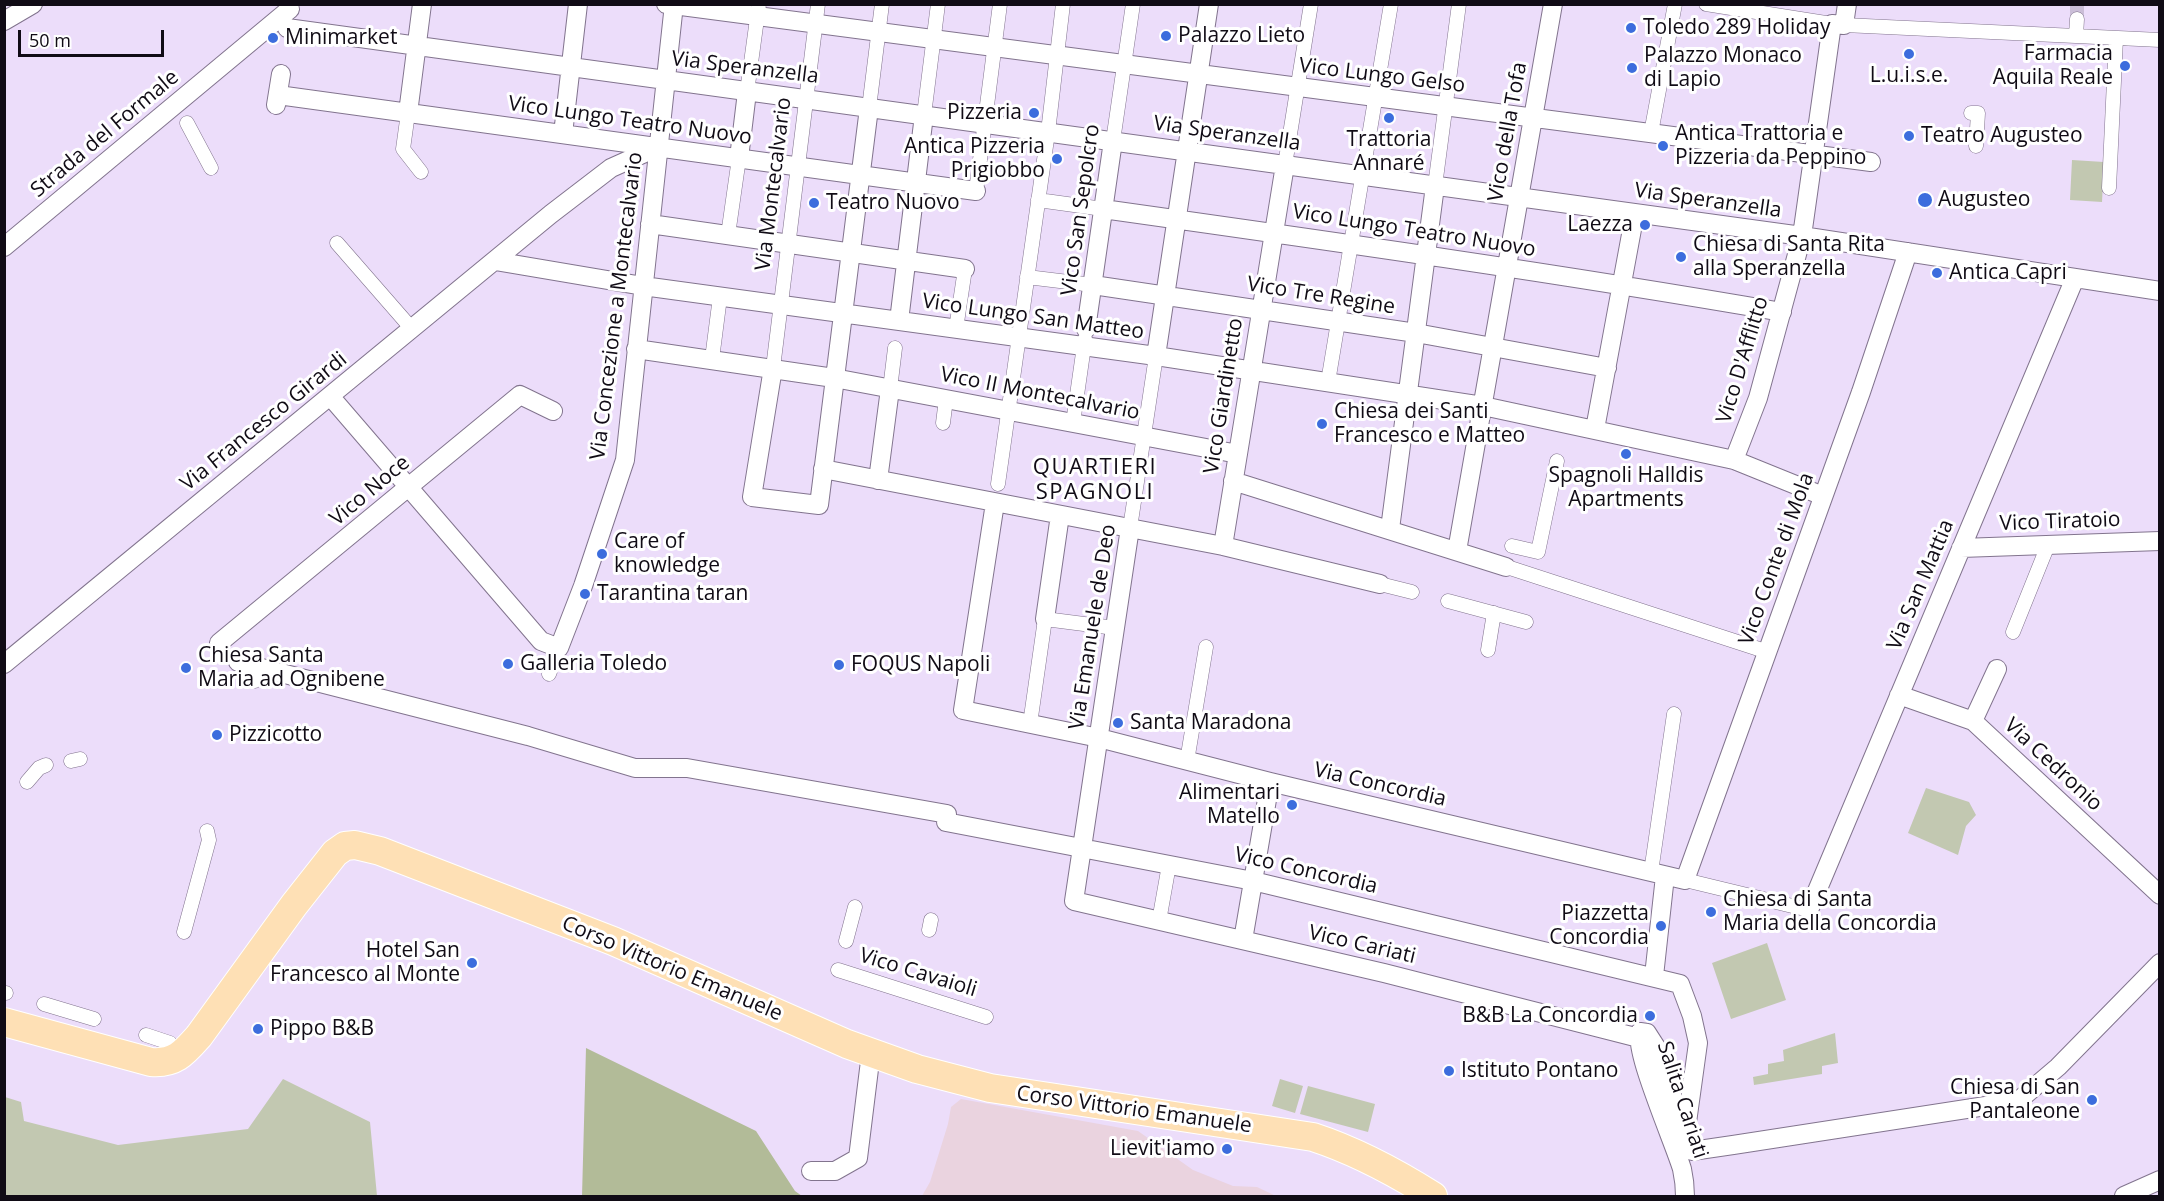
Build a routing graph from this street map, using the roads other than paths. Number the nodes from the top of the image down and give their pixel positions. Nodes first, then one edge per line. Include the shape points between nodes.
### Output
1 (422, 4) edge
2 (578, 4) edge
3 (818, 4) edge
4 (882, 4) edge
5 (938, 4) edge
6 (1000, 4) edge
7 (1063, 4) edge
8 (1133, 4) edge
9 (1209, 4) edge
10 (1311, 4) edge
11 (1391, 4) edge
12 (1459, 4) edge
13 (1553, 4) edge
14 (1675, 4) edge
15 (1706, 4) edge
16 (1847, 4) edge
17 (671, 5) edge
18 (290, 7) edge
19 (758, 11) edge
20 (2077, 19) tunnel mouth
21 (815, 24) junction
22 (1838, 24) junction
23 (879, 33) junction
24 (2076, 36) junction
25 (2116, 38) junction
26 (934, 40) junction
27 (2160, 40) edge
28 (417, 45) junction
29 (994, 48) junction
30 (1056, 55) junction
31 (1124, 65) junction
32 (571, 67) junction
33 (281, 74) dead end
34 (1198, 74) junction
35 (665, 80) junction
36 (1298, 87) junction
37 (747, 92) junction
38 (1375, 97) junction
39 (806, 98) junction
40 (1446, 107) junction
41 (869, 108) junction
42 (408, 113) junction
43 (1971, 113) dead end
44 (924, 116) junction
45 (1533, 118) junction
46 (187, 123) dead end
47 (984, 124) junction
48 (1048, 132) junction
49 (1651, 133) junction
50 (563, 134) junction
51 (1113, 141) junction
52 (1976, 146) dead end
53 (658, 147) junction
54 (1187, 151) junction
55 (1815, 155) junction
56 (739, 159) junction
57 (1871, 162) dead end
58 (1285, 165) junction
59 (796, 167) junction
60 (211, 168) dead end
61 (421, 172) dead end
62 (860, 175) junction
63 (1362, 176) junction
64 (916, 183) junction
65 (1435, 186) junction
66 (2109, 188) dead end
67 (976, 191) joint
68 (1519, 197) junction
69 (1038, 200) junction
70 (1103, 209) junction
71 (1635, 213) junction
72 (1176, 219) junction
73 (650, 224) junction
74 (1274, 233) junction
75 (728, 235) junction
76 (1802, 236) junction
77 (338, 243) dead end
78 (1350, 243) junction
79 (787, 244) junction
80 (4, 247) edge
81 (850, 252) junction
82 (1908, 252) junction
83 (1426, 255) junction
84 (906, 260) junction
85 (495, 261) junction
86 (1506, 268) junction
87 (965, 269) joint
88 (1027, 277) junction
89 (2075, 278) junction
90 (1093, 285) junction
91 (1622, 285) junction
92 (643, 286) junction
93 (2160, 291) edge
94 (1164, 295) junction
95 (720, 297) junction
96 (781, 305) junction
97 (1261, 310) junction
98 (1782, 312) junction
99 (842, 313) junction
100 (898, 321) junction
101 (1337, 321) junction
102 (412, 329) junction
103 (956, 329) junction
104 (1416, 333) junction
105 (1019, 338) junction
106 (1085, 338) junction
107 (1493, 346) junction
108 (895, 348) dead end
109 (636, 349) junction
110 (1156, 356) junction
111 (712, 360) junction
112 (773, 368) junction
113 (1606, 368) junction
114 (1251, 370) junction
115 (834, 378) junction
116 (1328, 382) junction
117 (890, 388) junction
118 (1407, 394) junction
119 (330, 396) junction
120 (946, 399) junction
121 (1483, 406) junction
122 (553, 411) dead end
123 (1008, 411) junction
124 (943, 423) dead end
125 (1073, 423) junction
126 (1595, 429) junction
127 (1144, 436) junction
128 (1238, 454) junction
129 (1557, 460) dead end
130 (1734, 460) junction
131 (823, 469) junction
132 (878, 480) junction
133 (1233, 481) junction
134 (998, 484) dead end
135 (408, 488) junction
136 (1823, 496) junction
137 (995, 503) junction
138 (1060, 515) junction
139 (1130, 528) junction
140 (1389, 530) junction
141 (2160, 541) edge
142 (2048, 545) junction
143 (1223, 546) junction
144 (1512, 546) dead end
145 (1961, 548) junction
146 (1457, 551) junction
147 (1505, 567) joint
148 (1380, 584) joint
149 (1412, 592) dead end
150 (1448, 601) dead end
151 (1494, 612) junction
152 (1045, 619) junction
153 (1526, 622) dead end
154 (1115, 628) junction
155 (2013, 632) dead end
156 (219, 643) dead end
157 (1206, 647) dead end
158 (559, 648) junction
159 (1488, 650) dead end
160 (1768, 652) junction
161 (238, 662) joint
162 (4, 664) edge
163 (1998, 669) dead end
164 (549, 674) dead end
165 (255, 681) dead end
166 (1899, 695) junction
167 (1674, 714) dead end
168 (1973, 721) junction
169 (1030, 724) junction
170 (1099, 738) junction
171 (1186, 761) junction
172 (46, 765) dead end
173 (27, 782) dead end
174 (1270, 782) junction
175 (207, 831) dead end
176 (1082, 846) junction
177 (1169, 865) junction
178 (1658, 874) junction
179 (1253, 880) junction
180 (1685, 880) junction
181 (2160, 895) edge
182 (1074, 901) joint
183 (855, 907) dead end
184 (1809, 910) joint
185 (1159, 921) junction
186 (184, 932) dead end
187 (1243, 940) junction
188 (846, 941) dead end
189 (2160, 963) edge
190 (838, 970) dead end
191 (1654, 976) junction
192 (44, 1004) dead end
193 (986, 1017) dead end
194 (94, 1019) dead end
195 (4, 1022) edge
196 (146, 1035) dead end
197 (1639, 1038) junction
198 (170, 1043) dead end
199 (871, 1053) junction
200 (1685, 1137) junction
201 (811, 1171) dead end
202 (2160, 1180) edge
203 (2129, 1196) edge
204 (1433, 1197) edge
205 (1685, 1197) edge

1 - 28 street
2 - 32 street
3 - 21 street, Via Montecalvario
4 - 23 street
5 - 26 street
6 - 29 street
7 - 30 street
8 - 31 street, Vico San Sepolcro
9 - 34 street, Via Emanuele de Deo
10 - 36 street, Vico Giardinetto
11 - 38 street
12 - 40 street
13 - 45 street, Vico della Tofa
14 - 49 street
15 - 22 street
16 - 22 street, Vico D'Afflitto
17 - 19 street, Vico Lungo Gelso
17 - 35 street, Via Concezione a Montecalvario
18 - 28 street, Via Speranzella via 286,34
18 - 80 street, Strada del Formale
19 - 21 street, Vico Lungo Gelso
19 - 37 street
20 - 24 street
21 - 23 street, Vico Lungo Gelso
21 - 39 street, Via Montecalvario
22 - 24 street
22 - 55 street, Vico D'Afflitto
23 - 26 street, Vico Lungo Gelso
23 - 41 street
24 - 25 street
25 - 27 street
25 - 66 street
26 - 29 street, Vico Lungo Gelso
26 - 44 street
28 - 32 street, Via Speranzella
28 - 42 street
29 - 30 street, Vico Lungo Gelso
29 - 47 street
30 - 31 street, Vico Lungo Gelso
30 - 48 street
31 - 34 street, Vico Lungo Gelso
31 - 51 street, Vico San Sepolcro
32 - 35 street, Via Speranzella
32 - 50 street
33 - 42 street, Vico Lungo Teatro Nuovo via 277,100
34 - 36 street, Vico Lungo Gelso
34 - 54 street, Via Emanuele de Deo
35 - 37 street, Via Speranzella
35 - 53 street, Via Concezione a Montecalvario
36 - 38 street, Vico Lungo Gelso
36 - 58 street, Vico Giardinetto
37 - 39 street, Via Speranzella
37 - 56 street
38 - 40 street, Vico Lungo Gelso
38 - 63 street
39 - 41 street, Via Speranzella
39 - 59 street, Via Montecalvario
40 - 45 street, Vico Lungo Gelso
40 - 65 street
41 - 44 street, Via Speranzella
41 - 62 street
42 - 50 street, Vico Lungo Teatro Nuovo
42 - 61 street via 403,149
43 - 52 street via 1977,113
44 - 47 street, Via Speranzella
44 - 64 street
45 - 49 street, Vico Lungo Gelso
45 - 68 street, Vico della Tofa
46 - 60 street
47 - 48 street, Via Speranzella
47 - 67 street
48 - 51 street, Via Speranzella
48 - 69 street
49 - 55 street, Vico Lungo Gelso
50 - 53 street, Vico Lungo Teatro Nuovo
51 - 54 street, Via Speranzella
51 - 70 street, Vico San Sepolcro
53 - 56 street, Vico Lungo Teatro Nuovo
53 - 73 street, Via Concezione a Montecalvario
53 - 85 street, Via Francesco Girardi via 610,168
54 - 58 street, Via Speranzella
54 - 72 street, Via Emanuele de Deo
55 - 57 street, Vico Lungo Gelso
55 - 76 street, Vico D'Afflitto
56 - 59 street, Vico Lungo Teatro Nuovo
56 - 75 street
58 - 63 street, Via Speranzella
58 - 74 street, Vico Giardinetto
59 - 62 street, Vico Lungo Teatro Nuovo
59 - 79 street, Via Montecalvario
62 - 64 street, Vico Lungo Teatro Nuovo
62 - 81 street
63 - 65 street, Via Speranzella
63 - 78 street
64 - 67 street, Vico Lungo Teatro Nuovo
64 - 84 street
65 - 68 street, Via Speranzella
65 - 83 street
68 - 71 street, Via Speranzella
68 - 86 street, Vico della Tofa
69 - 70 street, Vico Lungo Teatro Nuovo
69 - 88 street
70 - 72 street, Vico Lungo Teatro Nuovo
70 - 90 street, Vico San Sepolcro
71 - 76 street, Via Speranzella
71 - 91 street
72 - 74 street, Vico Lungo Teatro Nuovo
72 - 94 street, Via Emanuele de Deo
73 - 75 street
73 - 92 street, Via Concezione a Montecalvario
74 - 78 street, Vico Lungo Teatro Nuovo
74 - 97 street, Vico Giardinetto
75 - 79 street
76 - 82 street, Via Speranzella
76 - 98 street, Vico D'Afflitto
77 - 102 street
78 - 83 street, Vico Lungo Teatro Nuovo
78 - 101 street
79 - 81 street
79 - 96 street, Via Montecalvario
81 - 84 street
81 - 99 street
82 - 89 street, Via Speranzella
82 - 136 street, Vico Conte di Mola
83 - 86 street, Vico Lungo Teatro Nuovo
83 - 104 street
84 - 87 street
84 - 100 street
85 - 92 street, Vico Lungo San Matteo
85 - 102 street, Via Francesco Girardi
86 - 91 street, Vico Lungo Teatro Nuovo
86 - 107 street, Vico della Tofa
87 - 103 street
88 - 90 street, Vico Tre Regine
88 - 105 street
89 - 93 street, Via Speranzella
89 - 145 street, Via San Mattia
90 - 94 street, Vico Tre Regine
90 - 106 street, Vico San Sepolcro
91 - 98 street, Vico Lungo Teatro Nuovo
91 - 113 street
92 - 95 street, Vico Lungo San Matteo
92 - 109 street, Via Concezione a Montecalvario
94 - 97 street, Vico Tre Regine
94 - 110 street, Via Emanuele de Deo
95 - 96 street, Vico Lungo San Matteo
95 - 111 street
96 - 99 street, Vico Lungo San Matteo
96 - 112 street, Via Montecalvario
97 - 101 street, Vico Tre Regine
97 - 114 street, Vico Giardinetto
98 - 130 street, Vico D'Afflitto via 1758,398
99 - 100 street, Vico Lungo San Matteo
99 - 115 street
100 - 103 street, Vico Lungo San Matteo
101 - 104 street, Vico Tre Regine
101 - 116 street
102 - 119 street, Via Francesco Girardi
103 - 105 street, Vico Lungo San Matteo
104 - 107 street, Vico Tre Regine
104 - 118 street
105 - 106 street, Vico Lungo San Matteo
105 - 123 street
106 - 110 street, Vico Lungo San Matteo
106 - 125 street, Vico San Sepolcro
107 - 113 street, Vico Tre Regine
107 - 121 street, Vico della Tofa
108 - 117 street
109 - 111 street, Vico II Montecalvario
109 - 158 street, Via Concezione a Montecalvario via 625,460
110 - 114 street, Vico Lungo San Matteo
110 - 127 street, Via Emanuele de Deo
111 - 112 street, Vico II Montecalvario
112 - 115 street, Vico II Montecalvario
112 - 131 street via 752,497 819,505
113 - 126 street
114 - 116 street, Vico Lungo San Matteo
114 - 128 street, Vico Giardinetto
115 - 117 street, Vico II Montecalvario
115 - 131 street
116 - 118 street, Vico Lungo San Matteo
117 - 120 street, Vico II Montecalvario
117 - 132 street
118 - 121 street, Vico Lungo San Matteo
118 - 140 street
119 - 135 street
119 - 162 street, Via Francesco Girardi
120 - 123 street, Vico II Montecalvario
120 - 124 street
121 - 126 street, Vico Lungo San Matteo
121 - 146 street, Vico della Tofa
122 - 135 street, Vico Noce via 520,395
123 - 125 street, Vico II Montecalvario
123 - 134 street
125 - 127 street, Vico II Montecalvario
126 - 130 street, Vico Lungo San Matteo
127 - 128 street, Vico II Montecalvario
127 - 139 street, Via Emanuele de Deo
128 - 133 street, Vico Giardinetto
129 - 144 street via 1538,552
130 - 136 street, Vico Lungo San Matteo
131 - 132 street
132 - 137 street
133 - 140 street
133 - 143 street, Vico Giardinetto
135 - 156 street, Vico Noce
135 - 158 street via 541,642
136 - 160 street, Vico Conte di Mola
137 - 138 street
137 - 169 street via 963,710
138 - 139 street
138 - 152 street
139 - 143 street
139 - 154 street, Via Emanuele de Deo
140 - 146 street
141 - 142 street, Vico Tiratoio
142 - 145 street, Vico Tiratoio
142 - 155 street
143 - 148 street
145 - 166 street, Via San Mattia
146 - 147 street
147 - 160 street
148 - 149 street
150 - 151 street
151 - 153 street
151 - 159 street
152 - 154 street
152 - 169 street
154 - 170 street, Via Emanuele de Deo
157 - 171 street
158 - 164 street, Via Concezione a Montecalvario
160 - 180 street, Vico Conte di Mola
161 - 165 street
161 - 176 street, Vico Concordia via 528,736 635,768 687,768
163 - 168 street
166 - 168 street, Via Cedronio
166 - 184 street, Via San Mattia
167 - 178 street
168 - 181 street, Via Cedronio
169 - 170 street
170 - 171 street, Via Concordia
170 - 176 street, Via Emanuele de Deo
171 - 174 street, Via Concordia
172 - 173 street
174 - 178 street, Via Concordia
174 - 179 street
175 - 186 street
176 - 177 street, Vico Concordia
176 - 182 street, Via Emanuele de Deo
177 - 179 street, Vico Concordia
177 - 185 street
178 - 180 street, Via Concordia
178 - 191 street
179 - 187 street
179 - 191 street, Vico Concordia
180 - 184 street
182 - 185 street, Vico Cariati
183 - 188 street
185 - 187 street, Vico Cariati
187 - 197 street, Vico Cariati
189 - 200 street via 2058,1067 2013,1102 1692,1150
190 - 193 street, Vico Cavaioli via 919,991
191 - 200 street, Salita Cariati via 1682,987 1698,1043
192 - 194 street
195 - 199 main road, Corso Vittorio Emanuele via 151,1062 170,1062 199,1036 325,865 341,848 355,844 613,941
196 - 198 street
197 - 200 street, Salita Cariati via 1640,1032 1645,1031 1656,1047
197 - 205 street, Salita Cariati via 1682,1170
199 - 201 street via 858,1158 835,1171
199 - 204 main road, Corso Vittorio Emanuele via 990,1088 1313,1137 1375,1162
202 - 203 street

